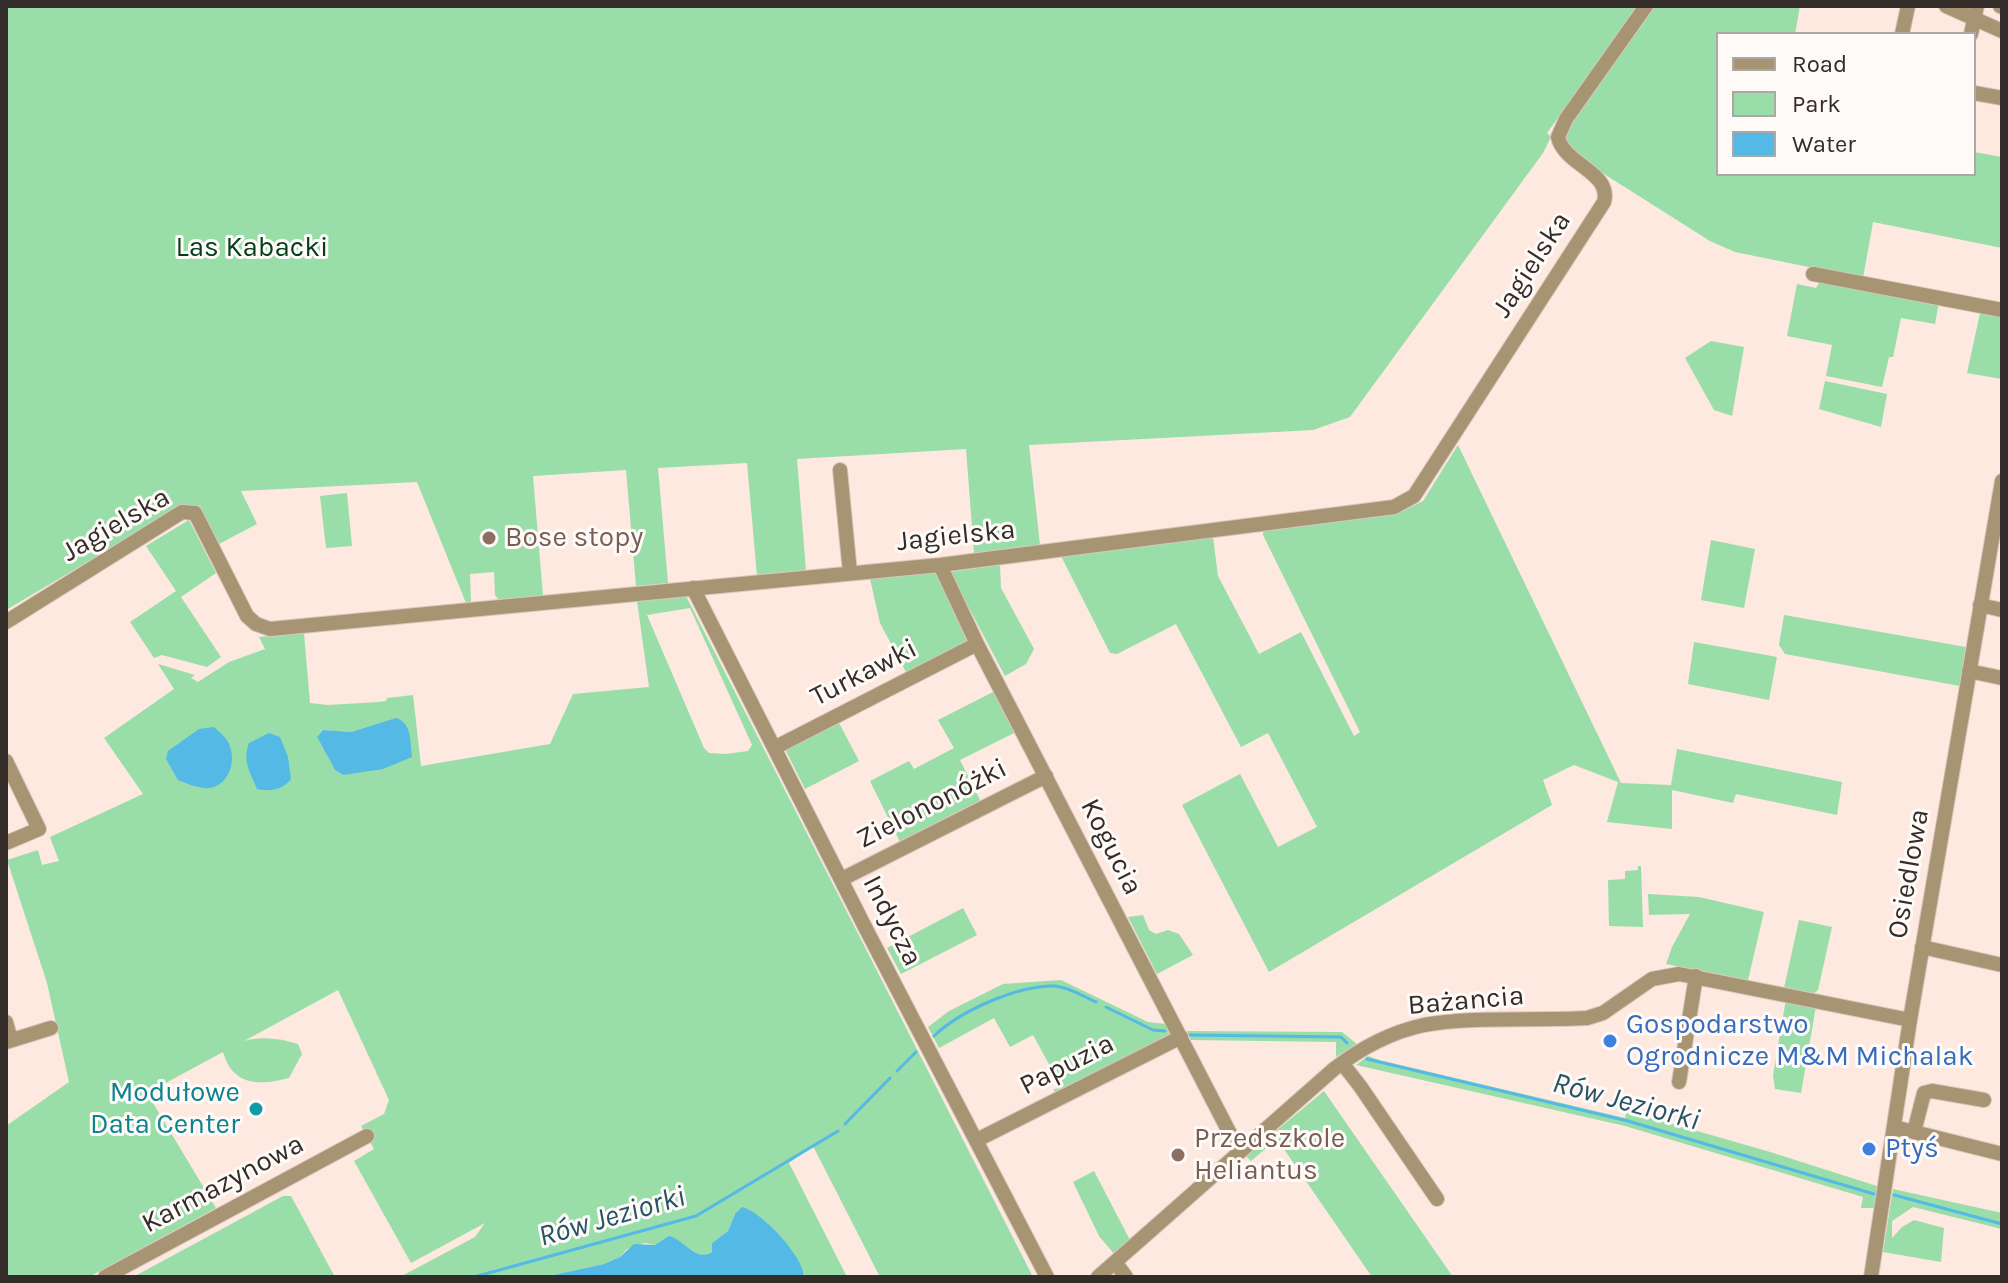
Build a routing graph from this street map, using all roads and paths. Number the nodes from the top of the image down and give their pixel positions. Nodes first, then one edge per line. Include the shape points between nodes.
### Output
1 (1646, 6) edge
2 (1908, 6) edge
3 (1946, 6) edge
4 (1976, 12) edge
5 (2002, 31) edge
6 (1902, 32) edge
7 (1971, 32) edge
8 (1976, 93) edge
9 (2002, 98) edge
10 (1813, 274) dead end
11 (2002, 310) edge
12 (840, 470) dead end
13 (2002, 481) edge
14 (940, 565) junction
15 (850, 573) junction
16 (693, 588) junction
17 (1980, 605) junction
18 (2002, 610) edge
19 (6, 622) edge
20 (977, 644) junction
21 (1969, 671) junction
22 (2002, 678) edge
23 (774, 748) junction
24 (6, 761) edge
25 (1046, 776) junction
26 (6, 843) edge
27 (842, 879) junction
28 (1922, 947) junction
29 (2002, 965) edge
30 (1696, 982) junction
31 (1910, 1020) junction
32 (6, 1022) edge
33 (51, 1028) dead end
34 (1181, 1037) junction
35 (8, 1041) edge
36 (1342, 1063) junction
37 (1679, 1082) dead end
38 (1984, 1100) dead end
39 (1894, 1127) junction
40 (1914, 1132) junction
41 (367, 1136) dead end
42 (977, 1140) junction
43 (1239, 1151) junction
44 (2002, 1154) edge
45 (1437, 1199) dead end
46 (1115, 1262) junction
47 (105, 1277) edge
48 (1047, 1277) edge
49 (1098, 1277) edge
50 (1126, 1277) edge
51 (1871, 1277) edge

1 - 14 street, Jagielska via 1558,137 1564,152 1601,181 1604,202 1407,501 1394,507
2 - 6 street
3 - 4 street
4 - 5 street
4 - 7 street
8 - 9 street
10 - 11 street
12 - 15 street
13 - 17 street, Osiedlowa
14 - 15 street, Jagielska
14 - 20 street, Kogucia
15 - 16 street, Jagielska
16 - 19 street, Jagielska via 270,629 247,616 195,513 188,511
16 - 23 street, Indycza
17 - 18 street
17 - 21 street, Osiedlowa
20 - 23 street, Turkawki
20 - 25 street, Kogucia
21 - 22 street
21 - 28 street, Osiedlowa
23 - 27 street, Indycza
24 - 26 street via 39,829
25 - 27 street, Zielononóżki
25 - 34 street, Kogucia
27 - 42 street, Indycza
28 - 29 street
28 - 31 street, Osiedlowa
30 - 31 street, Bażancia
30 - 36 street, Bażancia via 1679,974 1652,979 1587,1018 1425,1025 1376,1042
30 - 37 street
31 - 39 street, Osiedlowa
32 - 35 street
33 - 35 street
34 - 42 street, Papuzia
34 - 43 street, Kogucia
36 - 43 street, Bażancia
36 - 45 street
38 - 40 street via 1924,1093
39 - 40 street
39 - 51 street, Osiedlowa
40 - 44 street
41 - 47 street, Karmazynowa
42 - 48 street, Indycza
43 - 46 street, Bażancia
46 - 49 street, Bażancia
46 - 50 street

